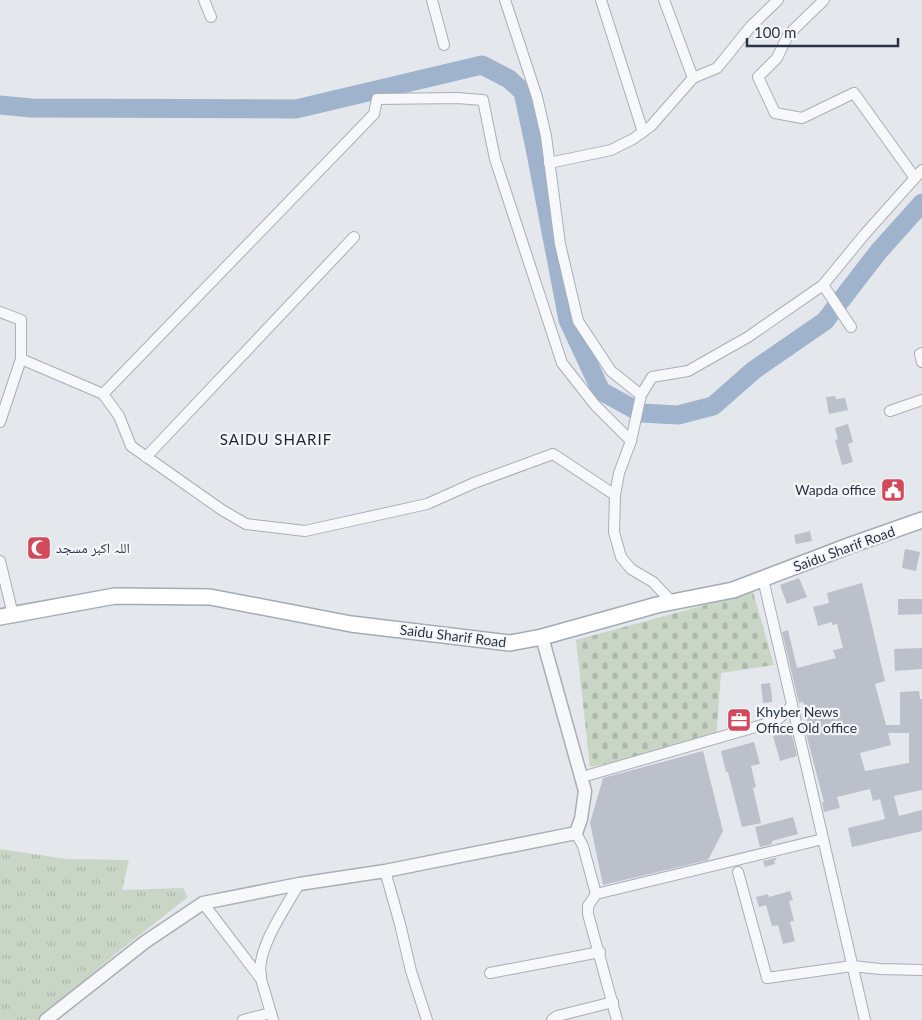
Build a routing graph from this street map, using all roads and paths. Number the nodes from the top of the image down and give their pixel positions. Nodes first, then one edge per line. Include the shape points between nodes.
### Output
1 (204, 0) edge
2 (432, 0) edge
3 (506, 0) edge
4 (601, 0) edge
5 (664, 0) edge
6 (778, 0) edge
7 (824, 0) edge
8 (211, 17) dead end
9 (444, 45) dead end
10 (693, 78) junction
11 (643, 132) junction
12 (549, 163) junction
13 (918, 174) edge
14 (354, 237) dead end
15 (824, 285) junction
16 (0, 312) edge
17 (851, 327) dead end
18 (922, 353) edge
19 (21, 359) junction
20 (922, 362) edge
21 (103, 394) junction
22 (641, 395) junction
23 (922, 400) edge
24 (890, 411) dead end
25 (0, 422) edge
26 (631, 441) junction
27 (146, 457) junction
28 (615, 495) junction
29 (922, 520) edge
30 (0, 561) edge
31 (763, 579) junction
32 (672, 602) junction
33 (7, 616) edge
34 (542, 636) junction
35 (792, 706) junction
36 (582, 777) junction
37 (576, 833) junction
38 (823, 839) junction
39 (385, 871) junction
40 (738, 872) dead end
41 (298, 884) junction
42 (596, 894) junction
43 (203, 903) junction
44 (600, 952) junction
45 (852, 966) junction
46 (922, 970) edge
47 (490, 973) dead end
48 (261, 979) junction
49 (613, 1002) junction
50 (272, 1017) edge
51 (46, 1020) edge
52 (243, 1020) edge
53 (427, 1020) edge
54 (552, 1020) edge
55 (617, 1020) edge
56 (865, 1020) edge

1 - 8 street
2 - 9 street
3 - 12 street via 537,97
4 - 11 street
5 - 10 street
6 - 10 street via 751,26 717,68
7 - 13 street via 788,35 777,58 758,77 775,113 802,118 854,93
10 - 11 street
11 - 12 street via 611,150
12 - 22 street via 560,244 578,321 612,371
13 - 15 street
14 - 27 street
15 - 17 street
15 - 22 street via 748,337 688,371 652,378
16 - 19 street via 21,320
18 - 20 street
19 - 21 street
19 - 25 street
21 - 26 street via 374,114 378,99 483,100 495,159 562,363 595,405
21 - 27 street via 119,416 131,446
22 - 26 street
23 - 24 street
26 - 28 street
27 - 28 street via 246,524 305,530 427,504 553,454
28 - 32 street via 614,532 621,557 630,569 653,582
29 - 31 main road, Saidu Sharif Road
30 - 33 street
31 - 32 main road, Saidu Sharif Road via 733,590
31 - 35 street
32 - 34 main road, Saidu Sharif Road
33 - 34 main road, Saidu Sharif Road via 115,596 210,597 351,624 510,644
34 - 36 street
35 - 36 street via 776,722
35 - 38 street
36 - 37 street via 584,804
37 - 39 street
37 - 42 street via 583,846
38 - 42 street
38 - 45 street
39 - 41 street
39 - 53 street
40 - 45 street via 767,978
41 - 43 street
41 - 48 street via 262,953 258,967
42 - 44 street via 588,906 588,914
43 - 48 street
43 - 51 street via 145,942
44 - 47 street
44 - 49 street
45 - 46 street
45 - 56 street
48 - 50 street
49 - 54 street
49 - 55 street
50 - 52 street

